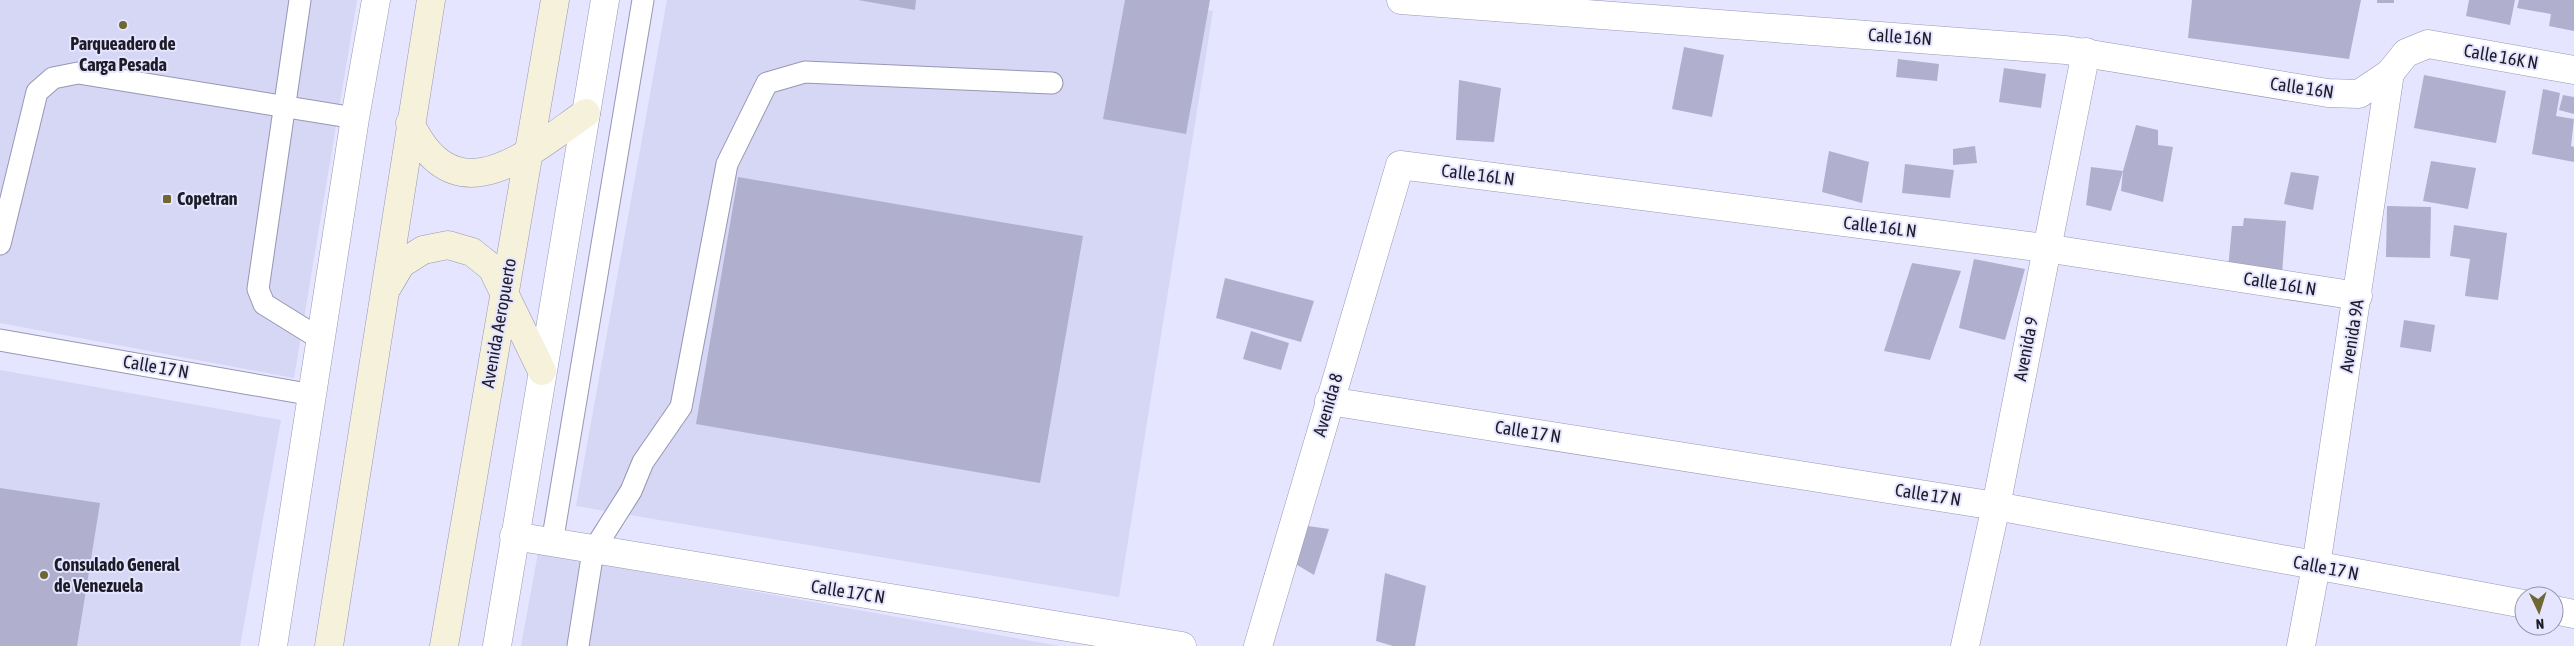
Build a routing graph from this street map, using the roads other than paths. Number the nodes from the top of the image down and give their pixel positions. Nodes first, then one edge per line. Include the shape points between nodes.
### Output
1 (300, 0) edge
2 (376, 0) edge
3 (431, 0) edge
4 (555, 0) edge
5 (605, 0) edge
6 (643, 0) edge
7 (1401, 0) edge
8 (2086, 52) junction
9 (2574, 70) edge
10 (2390, 72) junction
11 (1052, 83) dead end
12 (284, 108) junction
13 (586, 113) junction
14 (356, 118) junction
15 (410, 123) junction
16 (527, 154) junction
17 (1400, 165) joint
18 (0, 244) edge
19 (2045, 248) junction
20 (388, 286) junction
21 (504, 290) junction
22 (2358, 296) junction
23 (0, 340) edge
24 (322, 340) junction
25 (542, 371) junction
26 (313, 395) junction
27 (1329, 401) junction
28 (1996, 506) junction
29 (514, 536) junction
30 (552, 543) junction
31 (593, 550) junction
32 (2316, 566) junction
33 (2514, 602) edge
34 (273, 646) edge
35 (329, 646) edge
36 (444, 646) edge
37 (497, 646) edge
38 (578, 646) edge
39 (1182, 646) edge
40 (1258, 646) edge
41 (1965, 646) edge
42 (2300, 646) edge

1 - 12 lane
2 - 14 street
3 - 15 main road
4 - 16 main road, Avenida Aeropuerto
5 - 13 street
6 - 30 lane
7 - 8 street, Calle 16N
8 - 10 street, Calle 16N via 2328,93 2359,94
8 - 19 street, Avenida 9
9 - 10 street, Calle 16K N via 2428,44 2406,53
10 - 22 street, Avenida 9A
11 - 31 lane via 805,72 767,83 727,164 681,407 643,462 630,490
12 - 14 lane
12 - 18 lane via 78,73 53,78 37,92
12 - 24 lane via 258,288 264,304
13 - 16 main road
13 - 25 street
14 - 24 street
15 - 16 main road via 427,151 439,162 461,172 486,172
15 - 20 main road
16 - 21 main road, Avenida Aeropuerto
17 - 19 street, Calle 16L N
17 - 27 street, Avenida 8
19 - 22 street, Calle 16L N
19 - 28 street, Avenida 9
20 - 21 main road via 401,264 422,250 448,245 472,252 492,268
20 - 35 main road
21 - 25 main road
21 - 36 main road, Avenida Aeropuerto
22 - 32 street, Avenida 9A
23 - 26 lane, Calle 17 N
24 - 26 street
25 - 29 street
26 - 34 street
27 - 28 street, Calle 17 N
27 - 40 street, Avenida 8
28 - 32 street, Calle 17 N
28 - 41 street, Avenida 9
29 - 30 street, Calle 17C N
29 - 37 street
30 - 31 street, Calle 17C N
31 - 38 lane
31 - 39 street, Calle 17C N
32 - 33 street, Calle 17 N
32 - 42 street, Avenida 9A

